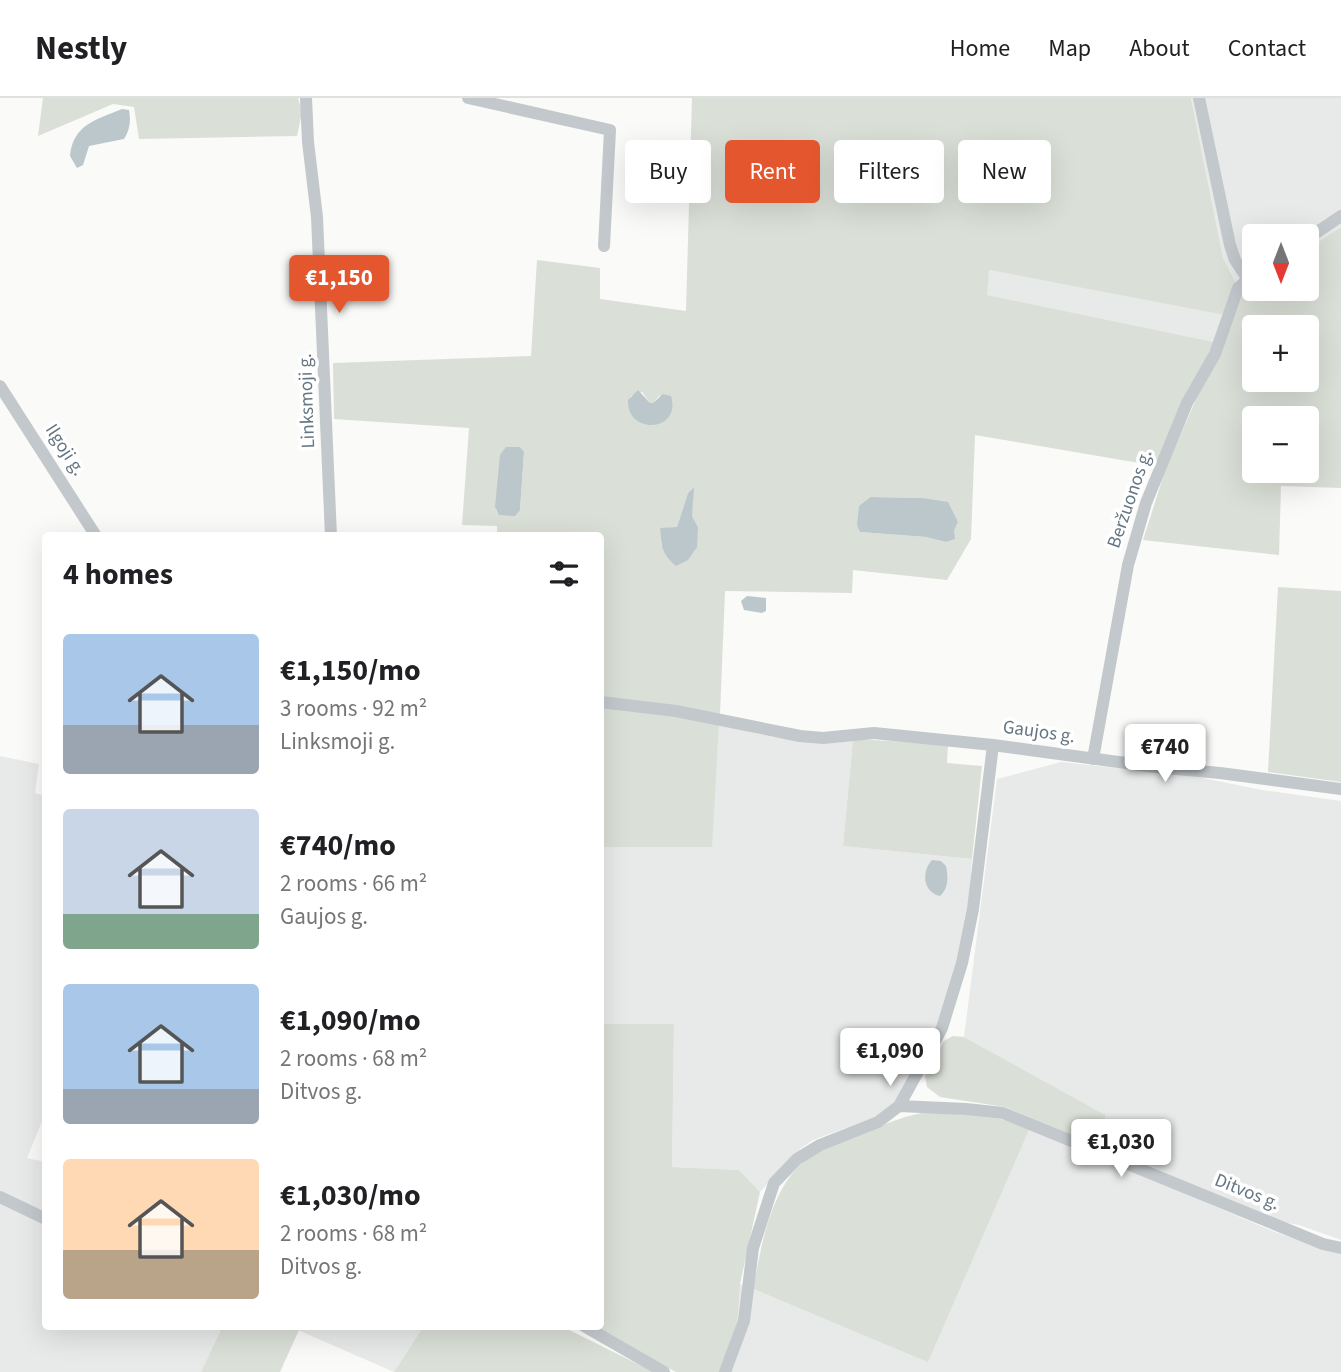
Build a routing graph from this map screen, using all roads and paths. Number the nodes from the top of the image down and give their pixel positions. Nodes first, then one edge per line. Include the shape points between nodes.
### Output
1 (306, 98) edge
2 (468, 98) edge
3 (1199, 98) edge
4 (1341, 216) edge
5 (1320, 230) edge
6 (604, 246) dead end
7 (1242, 267) edge
8 (1242, 284) edge
9 (0, 386) edge
10 (93, 532) edge
11 (331, 532) edge
12 (604, 702) edge
13 (993, 745) junction
14 (1093, 759) junction
15 (1341, 789) edge
16 (899, 1106) junction
17 (0, 1197) edge
18 (42, 1217) edge
19 (1341, 1248) edge
20 (591, 1330) edge
21 (664, 1372) edge
22 (725, 1372) edge

1 - 11 street, Linksmoji g. via 317,217
2 - 6 street via 610,130
3 - 7 street via 1230,245
4 - 5 street
8 - 14 street, Beržuonos g. via 1146,503 1128,565
9 - 10 street, Ilgoji g.
12 - 13 street, Gaujos g. via 676,711 800,736 874,733
13 - 14 street, Gaujos g.
13 - 16 street via 962,963 942,1028
14 - 15 street, Gaujos g.
16 - 19 street, Ditvos g. via 1003,1113
16 - 22 street via 878,1122 797,1159 774,1183 753,1248 744,1321
17 - 18 street
20 - 21 street

